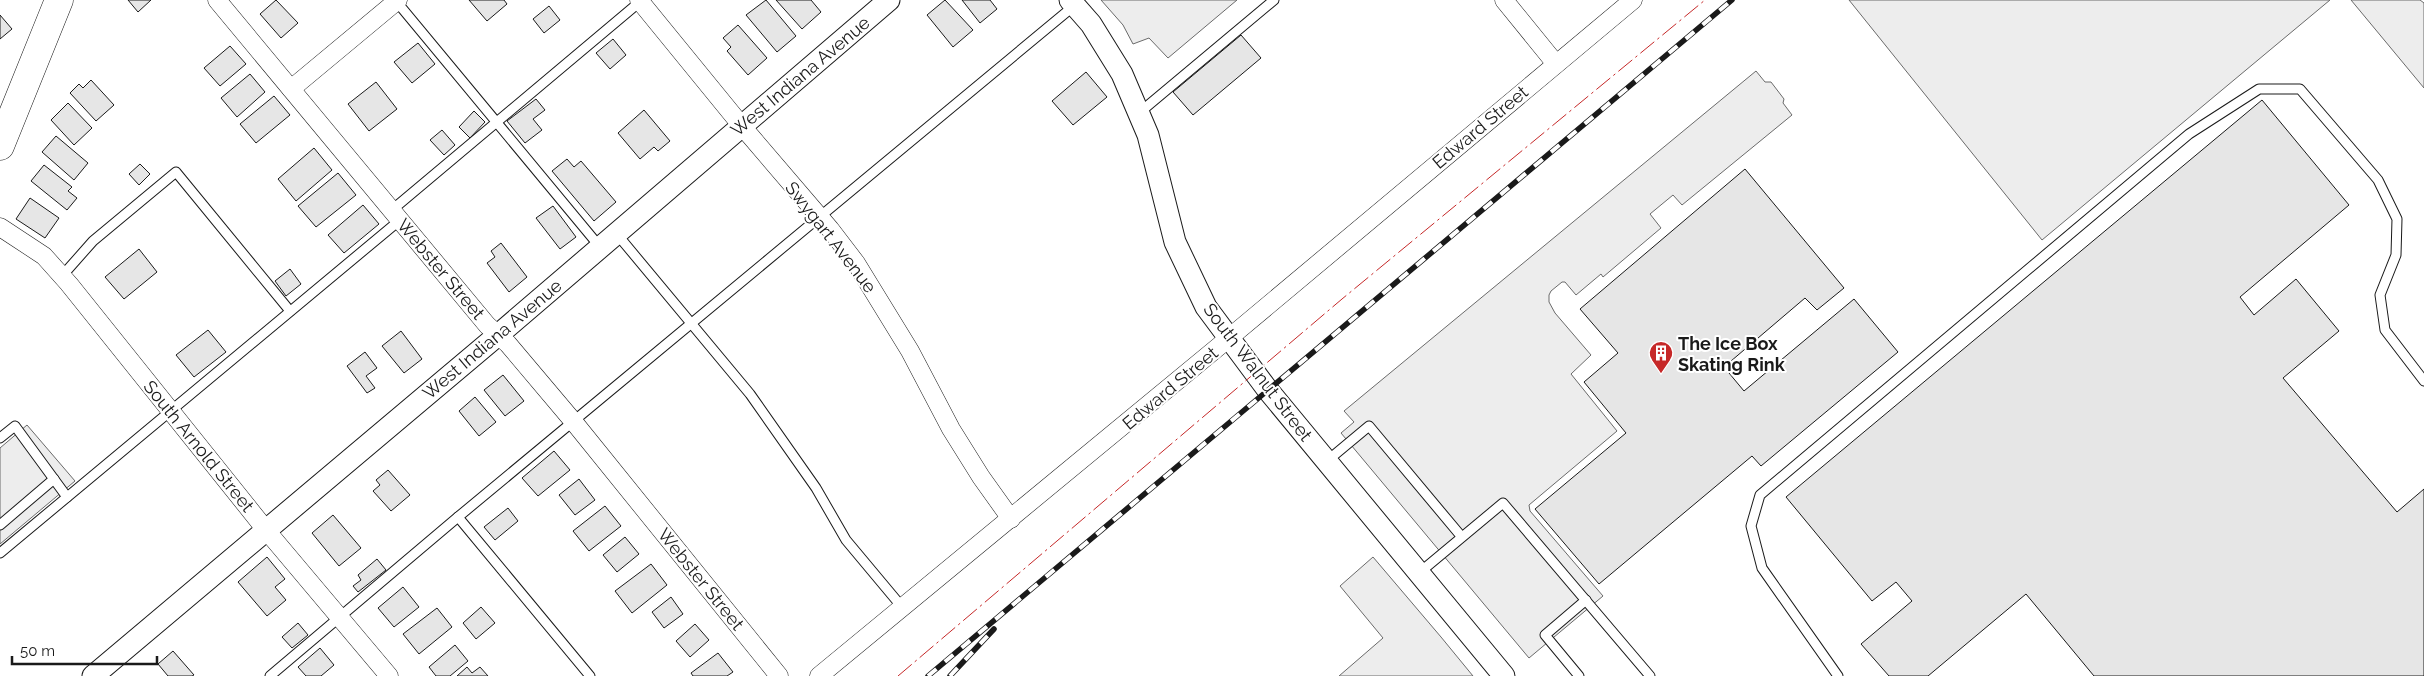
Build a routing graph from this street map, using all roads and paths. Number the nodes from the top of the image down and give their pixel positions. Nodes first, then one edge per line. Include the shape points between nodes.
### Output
1 (60, 0) edge
2 (217, 0) edge
3 (397, 0) edge
4 (889, 0) edge
5 (1274, 0) edge
6 (1504, 0) edge
7 (1633, 0) edge
8 (640, 1) edge
9 (1075, 2) edge
10 (1556, 64) junction
11 (290, 89) junction
12 (1139, 113) junction
13 (496, 121) junction
14 (741, 125) junction
15 (0, 146) edge
16 (396, 215) junction
17 (819, 216) junction
18 (0, 227) edge
19 (616, 233) junction
20 (600, 247) junction
21 (62, 276) junction
22 (290, 311) junction
23 (692, 324) junction
24 (498, 335) junction
25 (1229, 338) junction
26 (2424, 381) edge
27 (171, 411) junction
28 (573, 421) junction
29 (0, 438) edge
30 (1327, 462) junction
31 (54, 479) junction
32 (67, 497) junction
33 (458, 517) junction
34 (1011, 518) junction
35 (0, 525) edge
36 (266, 530) junction
37 (1462, 536) junction
38 (0, 553) edge
39 (1419, 573) junction
40 (1586, 600) junction
41 (902, 607) junction
42 (340, 617) junction
43 (93, 676) edge
44 (270, 676) edge
45 (389, 676) edge
46 (590, 676) edge
47 (779, 676) edge
48 (819, 676) edge
49 (1504, 676) edge
50 (1579, 676) edge
51 (1650, 676) edge
52 (1838, 676) edge

1 - 15 main road
2 - 11 street, Webster Street
3 - 11 street
3 - 13 lane
4 - 14 street, West Indiana Avenue
5 - 12 lane
6 - 10 street
7 - 10 street, Edward Street
8 - 13 lane
8 - 14 street, Swygart Avenue
9 - 12 street, South Walnut Street via 1122,74
9 - 17 lane
10 - 25 street, Edward Street
11 - 16 street, Webster Street
12 - 25 street, South Walnut Street via 1148,135 1178,250 1206,307
13 - 16 lane
13 - 20 lane
14 - 17 street, Swygart Avenue
14 - 19 street, West Indiana Avenue
16 - 22 lane
16 - 24 street, Webster Street
17 - 23 lane
17 - 34 street, Swygart Avenue via 872,287 951,429
18 - 21 street, South Arnold Street via 44,256
19 - 20 street, West Indiana Avenue
19 - 23 lane
20 - 24 street, West Indiana Avenue
21 - 22 lane via 93,241 176,172
21 - 27 street, South Arnold Street
22 - 27 lane
23 - 28 lane
23 - 41 lane via 750,394 816,488 846,540
24 - 28 street, Webster Street
24 - 36 street, West Indiana Avenue
25 - 30 street, South Walnut Street
25 - 34 street, Edward Street
26 - 52 lane via 2385,330 2380,295 2396,255 2397,219 2378,180 2300,89 2259,89 2189,134 1760,494 1751,526 1762,568
27 - 32 lane
27 - 36 street, South Arnold Street
28 - 33 lane
28 - 47 street, Webster Street
29 - 31 lane via 15,426
30 - 37 lane via 1370,426
30 - 39 street, South Walnut Street
31 - 32 lane
31 - 35 lane via 23,500
32 - 38 lane
33 - 42 lane
33 - 46 lane
34 - 41 street, Edward Street
36 - 42 street, South Arnold Street
36 - 43 street, West Indiana Avenue
37 - 39 lane
37 - 40 lane via 1503,503
39 - 49 street, South Walnut Street
40 - 50 lane via 1545,635
40 - 51 lane
41 - 48 street, Edward Street
42 - 44 lane
42 - 45 street, South Arnold Street

